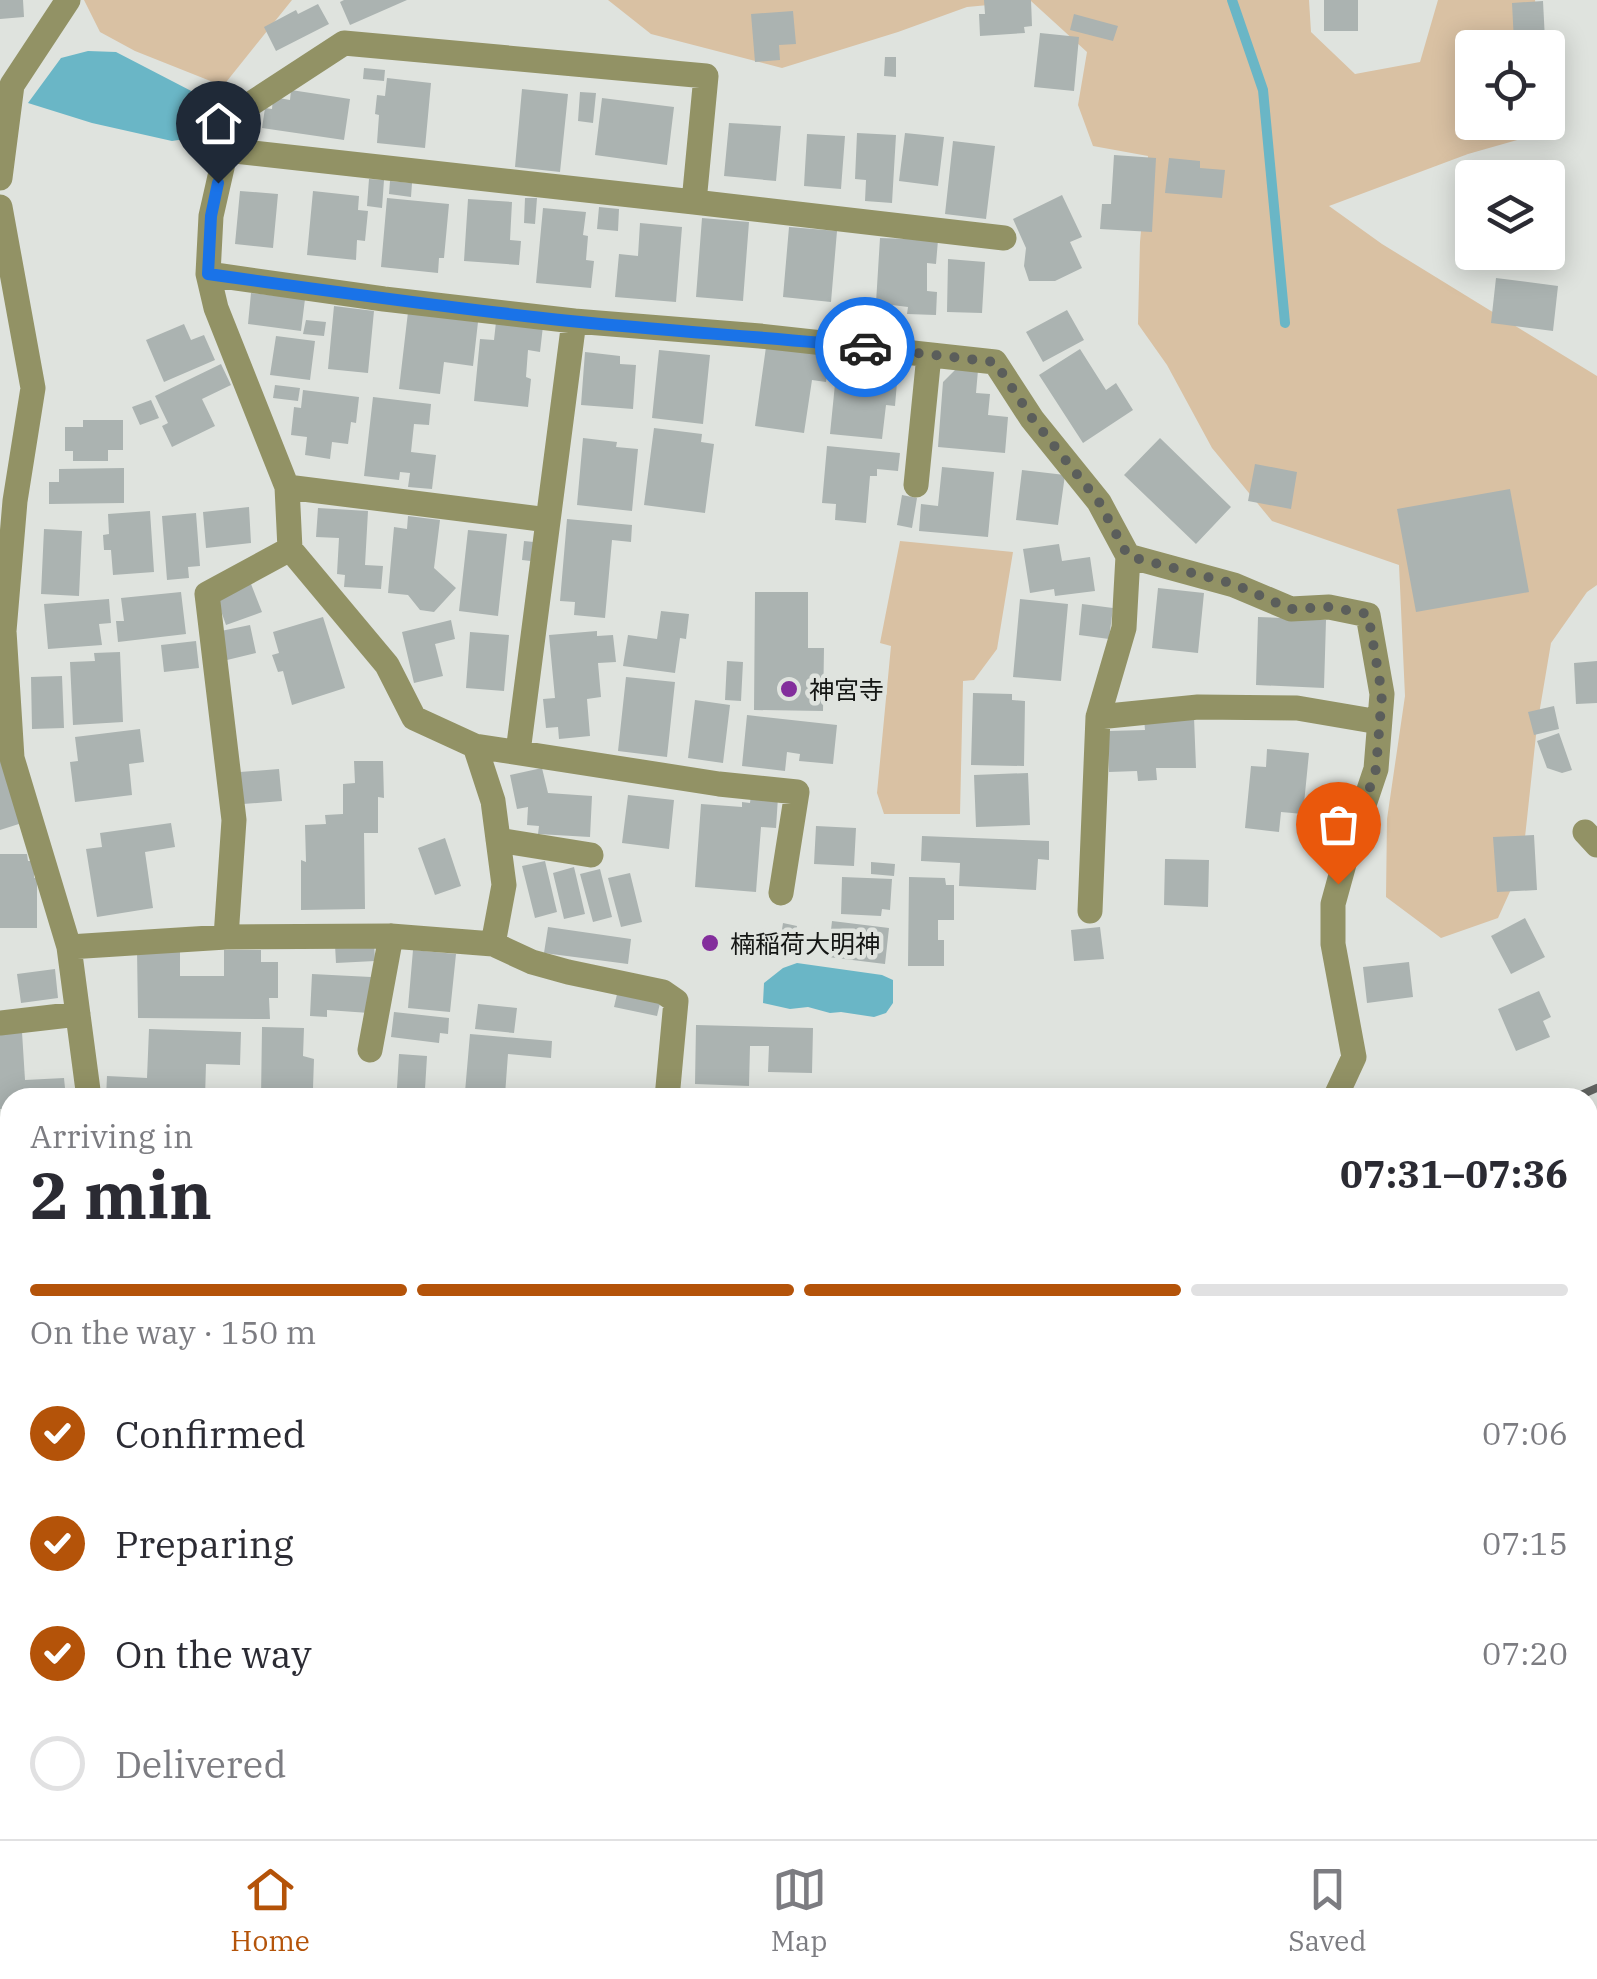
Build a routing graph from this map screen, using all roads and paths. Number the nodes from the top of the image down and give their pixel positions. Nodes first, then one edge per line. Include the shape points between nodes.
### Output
1 (68, 0) edge
2 (226, 150) junction
3 (0, 178) edge
4 (694, 202) junction
5 (0, 207) edge
6 (1004, 238) dead end
7 (208, 274) junction
8 (574, 321) junction
9 (929, 354) junction
10 (916, 486) dead end
11 (287, 487) junction
12 (548, 520) junction
13 (290, 550) junction
14 (1128, 556) junction
15 (1098, 718) junction
16 (1379, 722) junction
17 (475, 746) junction
18 (518, 752) junction
19 (498, 840) junction
20 (591, 855) dead end
21 (781, 893) dead end
22 (1090, 911) dead end
23 (226, 936) junction
24 (391, 936) junction
25 (493, 944) junction
26 (69, 947) junction
27 (78, 1014) junction
28 (0, 1023) edge
29 (370, 1050) dead end
30 (88, 1088) edge
31 (668, 1088) edge
32 (1340, 1088) edge

1 - 3 street via 12,86
2 - 4 street
2 - 4 street via 246,107 344,43 706,76
2 - 7 street via 211,216
4 - 6 street
5 - 26 street via 33,388 4,631 12,758
7 - 8 street
7 - 11 street
8 - 9 street
8 - 12 street
9 - 10 street
9 - 14 street via 995,362 1099,502
11 - 12 street
11 - 13 street
12 - 18 street
13 - 17 street via 387,665 414,718
13 - 23 street via 207,594 234,820
14 - 15 street via 1124,628
14 - 16 street via 1234,584 1290,609 1368,614 1382,694
15 - 16 street via 1198,707 1297,708
15 - 22 street
16 - 32 street via 1376,769 1334,904 1333,944 1354,1056
17 - 18 street
17 - 19 street via 494,801
18 - 21 street via 797,792
19 - 20 street
19 - 25 street via 504,885
23 - 24 street
23 - 26 street
24 - 25 street
24 - 29 street
25 - 31 street via 532,962 663,992 676,1001
26 - 27 street
27 - 28 street
27 - 30 street

